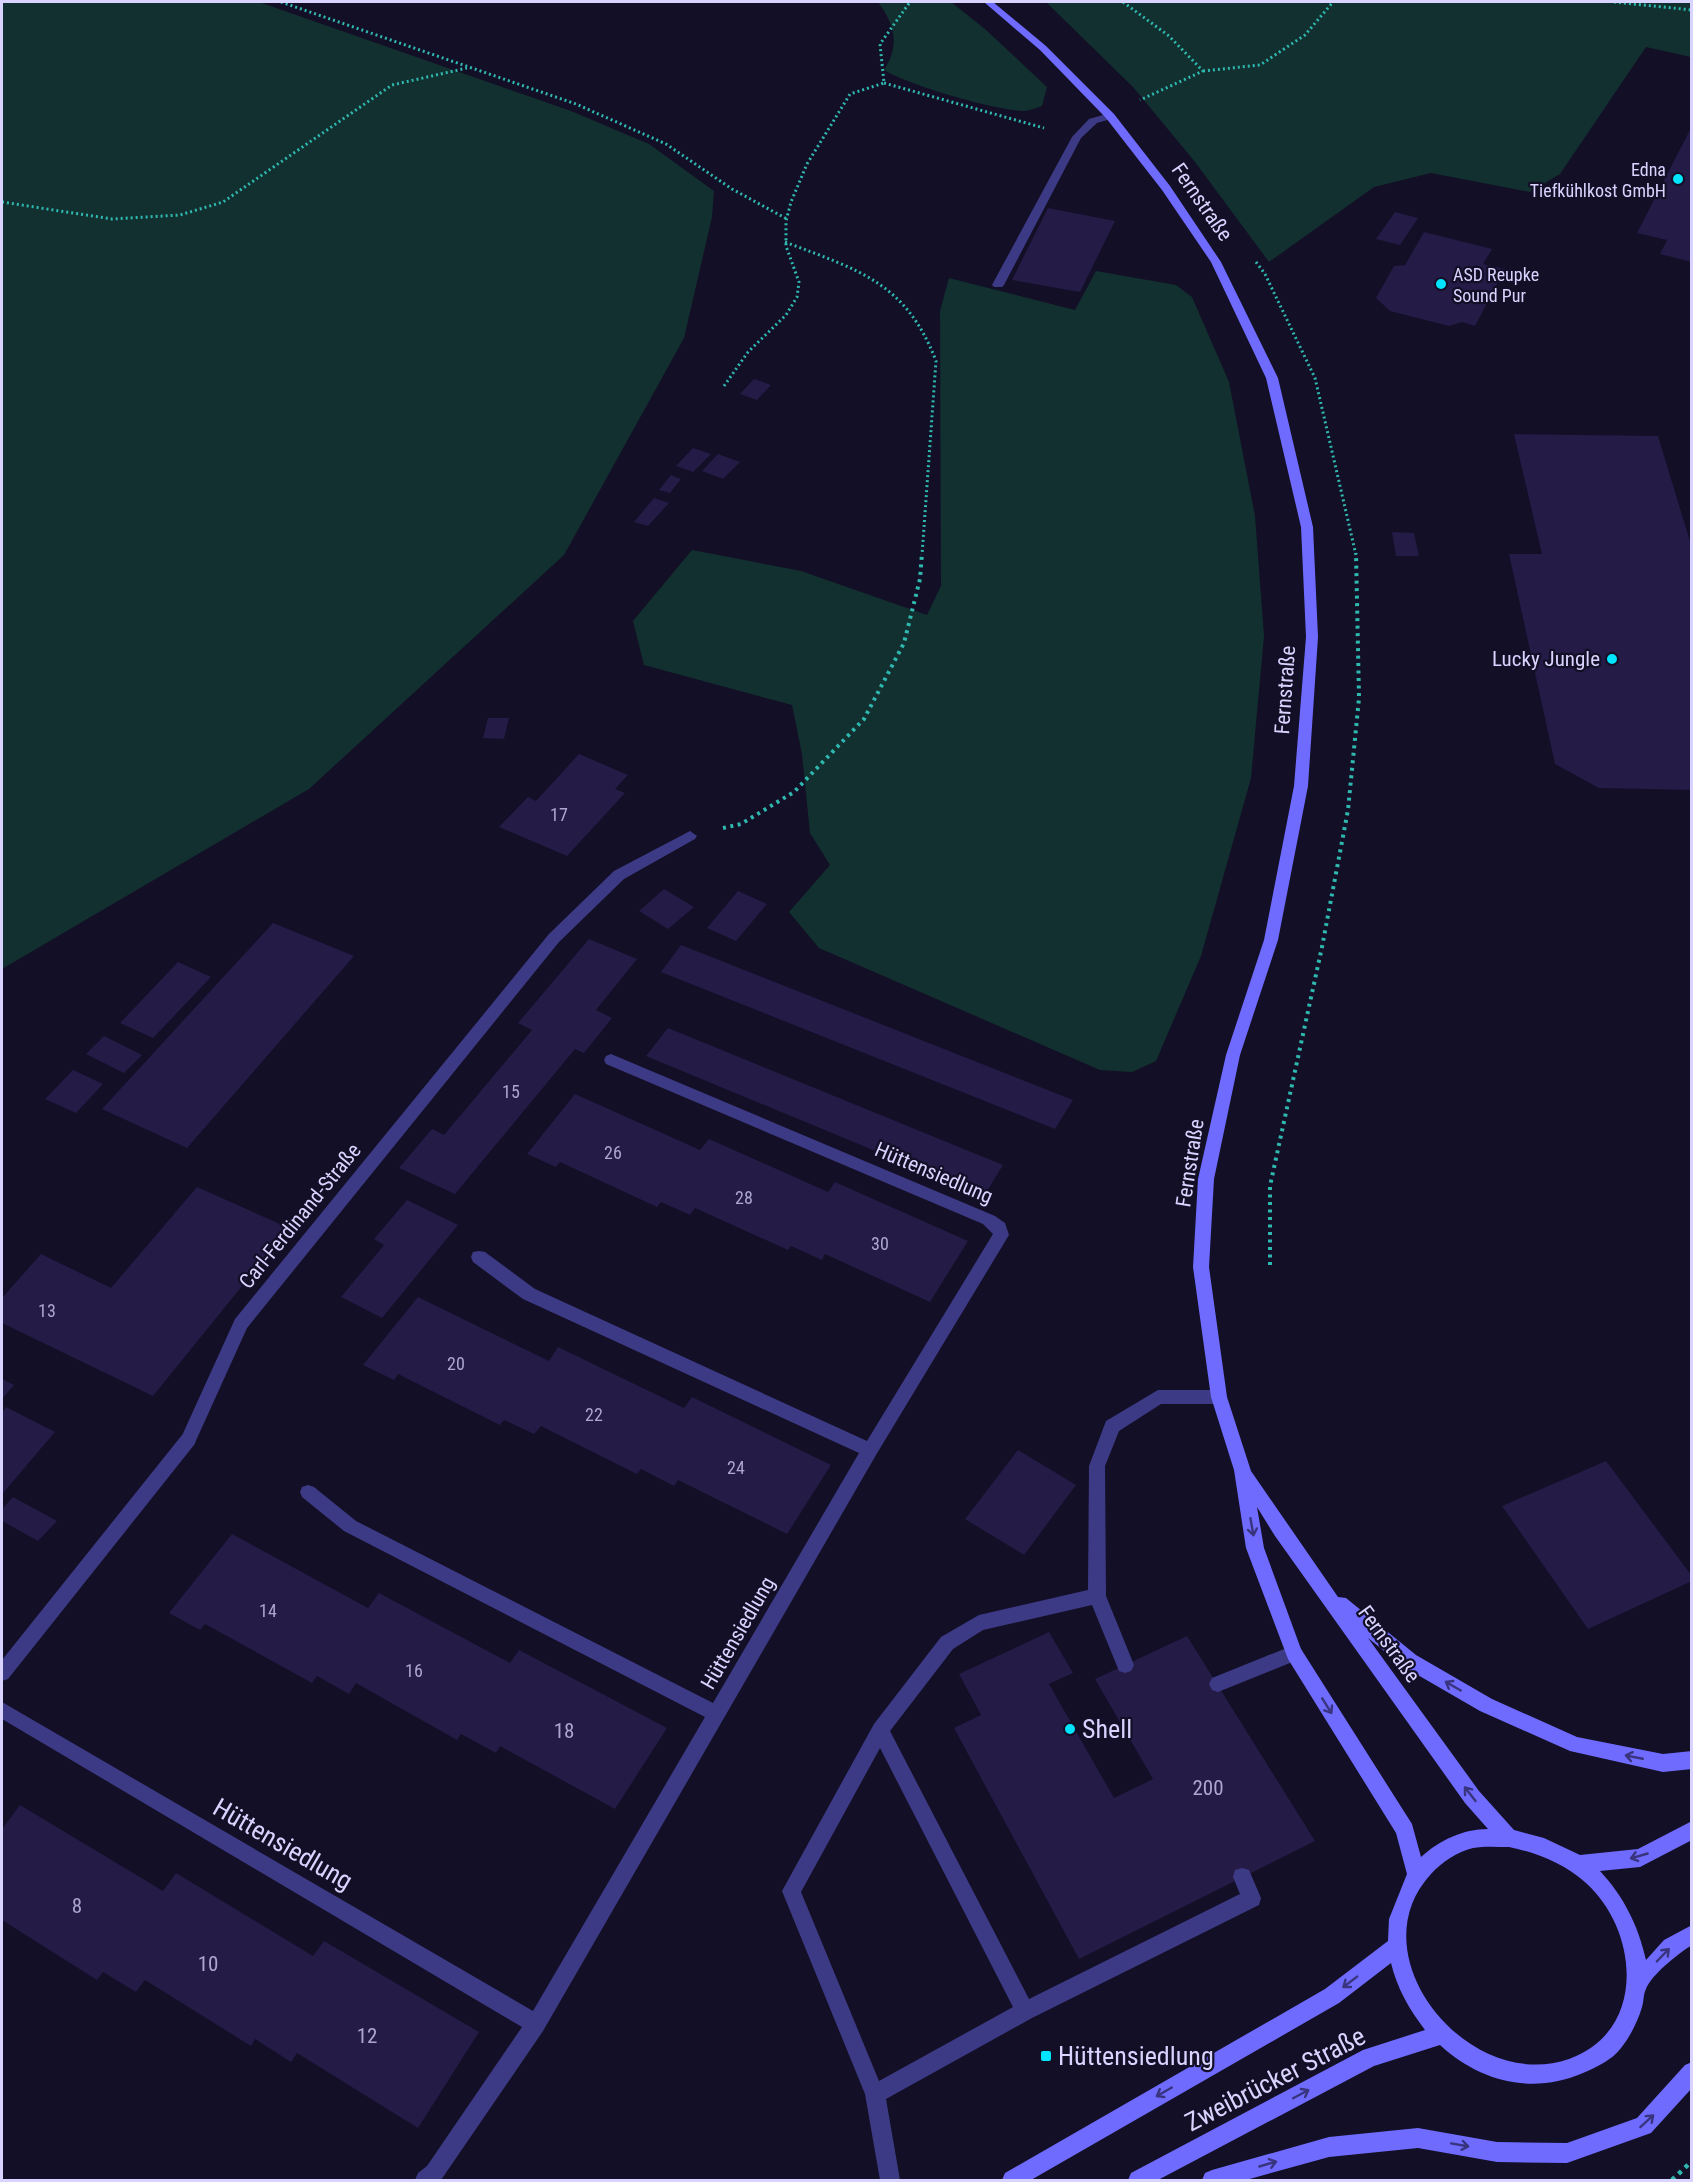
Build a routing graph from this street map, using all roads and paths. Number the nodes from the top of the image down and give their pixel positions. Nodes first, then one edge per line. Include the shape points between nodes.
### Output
1 (281, 2) edge
2 (910, 2) edge
3 (988, 2) edge
4 (1123, 2) edge
5 (1333, 2) edge
6 (1614, 2) edge
7 (1692, 10) edge
8 (468, 68) junction
9 (1203, 71) junction
10 (884, 83) junction
11 (1110, 116) junction
12 (1077, 137) junction
13 (2, 202) edge
14 (787, 219) junction
15 (785, 242) junction
16 (998, 285) dead end
17 (724, 386) dead end
18 (690, 836) joint
19 (611, 1060) dead end
20 (479, 1257) dead end
21 (1219, 1396) junction
22 (870, 1450) junction
23 (1242, 1470) junction
24 (308, 1492) dead end
25 (1324, 1591) junction
26 (1097, 1596) junction
27 (1294, 1653) junction
28 (1125, 1665) dead end
29 (2, 1673) edge
30 (1218, 1684) dead end
31 (2, 1710) edge
32 (717, 1714) junction
33 (880, 1730) junction
34 (1692, 1760) edge
35 (1692, 1830) edge
36 (1509, 1838) junction
37 (1577, 1864) junction
38 (1416, 1874) junction
39 (1242, 1877) dead end
40 (1692, 1934) edge
41 (1396, 1947) junction
42 (1639, 1981) junction
43 (1025, 2011) junction
44 (536, 2024) junction
45 (1442, 2035) junction
46 (1692, 2072) edge
47 (875, 2094) junction
48 (1692, 2161) edge
49 (425, 2181) edge
50 (890, 2181) edge
51 (1012, 2181) edge
52 (1138, 2181) edge
53 (1212, 2181) edge
54 (1672, 2181) edge

1 - 8 path
2 - 10 path via 880,44
3 - 11 main road, Fernstraße via 1043,48
4 - 9 path via 1169,36
5 - 9 path via 1305,34 1260,65
6 - 7 path
8 - 13 path via 392,85 223,202 180,215 112,219
8 - 14 path via 576,104 666,144 732,189
9 - 11 path
10 - 12 path
10 - 14 path via 850,94 804,169
11 - 12 street via 1093,121
11 - 21 main road, Fernstraße via 1166,188 1216,262 1272,378 1307,526 1312,637 1301,786 1271,940 1233,1055 1206,1179 1201,1267
12 - 16 street
14 - 15 path
15 - 17 path via 800,287 794,301 748,351
15 - 18 path via 866,274 897,298 923,329 936,361 920,579 904,643 864,718 794,792 741,825
18 - 29 street, Carl-Ferdinand-Straße via 619,876 554,938 241,1324 188,1440
19 - 22 street, Hüttensiedlung via 989,1220 999,1228 1001,1235
20 - 22 street via 529,1294
21 - 23 main road, Fernstraße
21 - 26 street via 1158,1397 1112,1426 1097,1466
22 - 32 street, Hüttensiedlung
23 - 25 main road, Fernstraße
23 -> 27 main road, Fernstraße via 1255,1548
24 - 32 street, Hüttensiedlung via 350,1526
34 -> 25 main road via 1663,1762 1576,1745 1486,1705 1410,1661
36 -> 25 main road, Fernstraße via 1472,1797
26 - 28 street
26 - 33 street via 979,1623 947,1643
27 - 30 street
27 -> 38 main road, Fernstraße via 1405,1830
31 - 44 street, Hüttensiedlung
32 - 44 street, Hüttensiedlung
33 - 43 street
33 - 47 street via 791,1891
35 -> 37 main road via 1640,1858
36 - 37 main road via 1545,1846
36 - 38 main road via 1474,1839 1441,1852
37 - 42 main road via 1603,1887 1623,1916 1634,1947
38 - 41 main road via 1400,1907
39 - 43 street via 1252,1898
42 -> 40 main road via 1671,1947
41 - 45 main road via 1404,1978 1419,2009
41 -> 51 main road, Zweibrücker Straße via 1332,1996
42 - 45 main road via 1632,2015 1613,2045 1584,2065 1549,2074 1512,2073 1474,2059
43 - 47 street
44 - 49 street, Hüttensiedlung
52 -> 45 main road, Zweibrücker Straße via 1370,2057
53 -> 46 main road via 1329,2147 1418,2138 1497,2152 1567,2153 1644,2127
47 - 50 street
48 - 54 path

